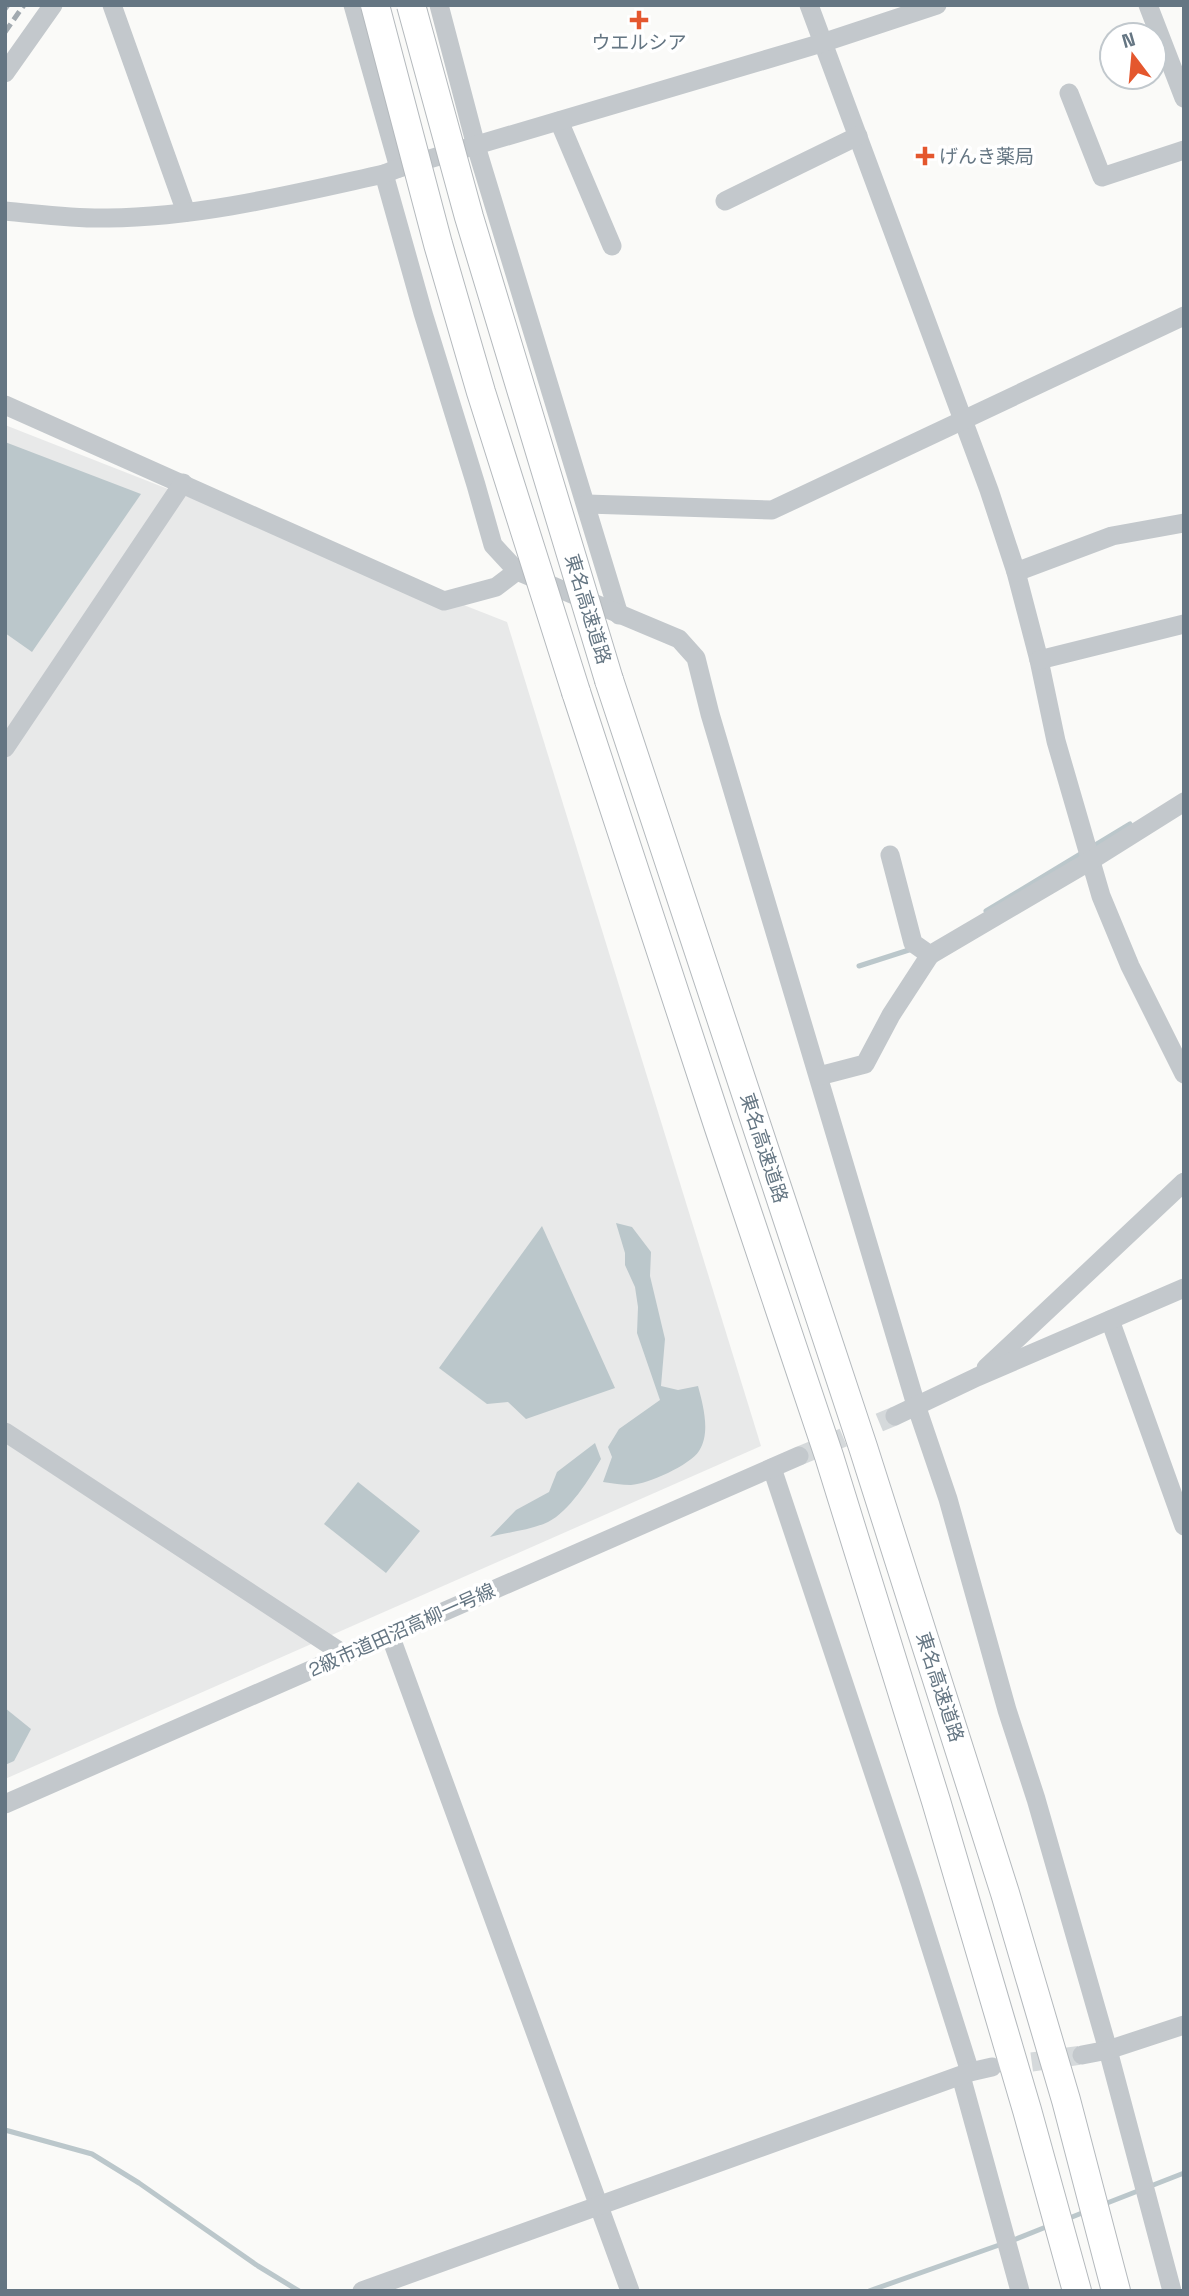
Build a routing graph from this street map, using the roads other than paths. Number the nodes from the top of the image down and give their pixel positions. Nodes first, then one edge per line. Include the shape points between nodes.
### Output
1 (53, 5) edge
2 (112, 5) edge
3 (353, 5) edge
4 (375, 5) edge
5 (411, 5) edge
6 (439, 5) edge
7 (809, 5) edge
8 (937, 5) edge
9 (1148, 5) edge
10 (822, 43) junction
11 (5, 73) edge
12 (1069, 93) dead end
13 (1184, 98) edge
14 (559, 121) junction
15 (858, 136) junction
16 (476, 146) junction
17 (1184, 150) edge
18 (392, 171) junction
19 (725, 201) dead end
20 (5, 211) edge
21 (186, 212) junction
22 (612, 246) dead end
23 (1184, 316) edge
24 (5, 405) edge
25 (963, 420) junction
26 (183, 483) junction
27 (587, 504) junction
28 (1184, 523) edge
29 (517, 571) junction
30 (1016, 572) junction
31 (619, 615) junction
32 (1184, 624) edge
33 (1039, 660) junction
34 (5, 748) edge
35 (1184, 802) edge
36 (890, 855) dead end
37 (1090, 861) junction
38 (930, 955) junction
39 (1184, 1073) edge
40 (819, 1076) junction
41 (1184, 1182) edge
42 (1184, 1288) edge
43 (1110, 1320) junction
44 (977, 1377) junction
45 (916, 1405) junction
46 (895, 1416) tunnel mouth
47 (5, 1432) edge
48 (799, 1456) tunnel mouth
49 (772, 1468) junction
50 (1184, 1526) edge
51 (390, 1635) junction
52 (345, 1655) junction
53 (5, 1804) edge
54 (1184, 2025) edge
55 (1108, 2050) junction
56 (1082, 2055) tunnel mouth
57 (992, 2067) tunnel mouth
58 (965, 2074) junction
59 (599, 2205) junction
60 (362, 2291) edge
61 (629, 2291) edge
62 (1020, 2291) edge
63 (1077, 2291) edge
64 (1116, 2291) edge
65 (1172, 2291) edge

1 - 11 street
2 - 21 street
3 - 18 street
4 - 63 highway, 東名高速道路, bridge via 481,392 829,1456 936,1801
5 - 64 highway, 東名高速道路, bridge via 473,229 609,680 1005,1893
6 - 16 street
7 - 10 street
8 - 10 street
9 - 13 street
10 - 14 street
10 - 15 street
12 - 17 street via 1101,177
14 - 16 street
14 - 22 street
15 - 19 street
15 - 25 street
16 - 18 street
16 - 27 street
18 - 21 street
18 - 29 street via 423,313 493,545
20 - 21 street via 107,219
23 - 25 street
24 - 26 street
25 - 27 street via 772,510
25 - 30 street
26 - 29 street via 444,601 496,587
26 - 34 street
27 - 31 street
28 - 30 street via 1112,536
29 - 31 street
30 - 33 street
31 - 40 street via 679,639 695,658
32 - 33 street
33 - 37 street
35 - 37 street
36 - 38 street via 913,943
37 - 38 street
37 - 39 street via 1130,966
38 - 40 street via 865,1064
40 - 45 street
41 - 44 street
42 - 43 street
43 - 44 street
43 - 50 street
44 - 45 street
45 - 46 street
45 - 55 street via 948,1499
47 - 52 street
48 - 49 street, 2級市道田沼高柳一号線
49 - 51 street, 2級市道田沼高柳一号線
49 - 58 street via 910,1882
51 - 52 street, 2級市道田沼高柳一号線
51 - 59 street
52 - 53 street, 2級市道田沼高柳一号線
54 - 55 street
55 - 56 street
55 - 65 street
57 - 58 street
58 - 59 street
58 - 62 street
59 - 60 street
59 - 61 street

